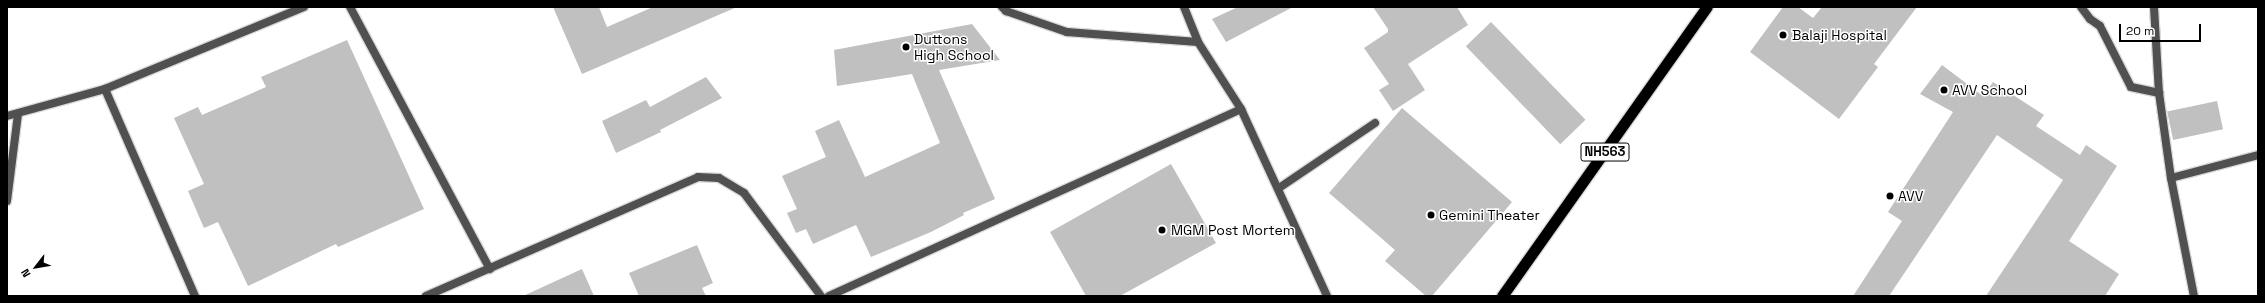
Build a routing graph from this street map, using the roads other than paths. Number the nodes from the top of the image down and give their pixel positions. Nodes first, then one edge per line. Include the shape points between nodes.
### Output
1 (304, 7) edge
2 (350, 7) edge
3 (1002, 7) edge
4 (1184, 7) edge
5 (1707, 7) edge
6 (2081, 7) edge
7 (2154, 7) edge
8 (1198, 42) junction
9 (105, 89) junction
10 (2159, 93) junction
11 (1241, 109) junction
12 (18, 114) junction
13 (7, 116) edge
14 (1375, 123) dead end
15 (2258, 155) edge
16 (2171, 178) junction
17 (1279, 188) junction
18 (7, 201) edge
19 (490, 269) junction
20 (195, 296) edge
21 (426, 296) edge
22 (821, 296) edge
23 (829, 296) edge
24 (1327, 296) edge
25 (1502, 296) edge
26 (2194, 296) edge

1 - 9 street
2 - 19 street
3 - 8 street via 1006,11 1067,32
4 - 8 street
5 - 25 highway, NH563
6 - 10 street via 2090,19 2100,26 2131,87
7 - 10 street
8 - 11 street
9 - 12 street
9 - 20 street
10 - 16 street
11 - 17 street
11 - 23 street
12 - 13 street
12 - 18 street
14 - 17 street
15 - 16 street
16 - 26 street
17 - 24 street
19 - 21 street
19 - 22 street via 698,177 719,178 744,193

